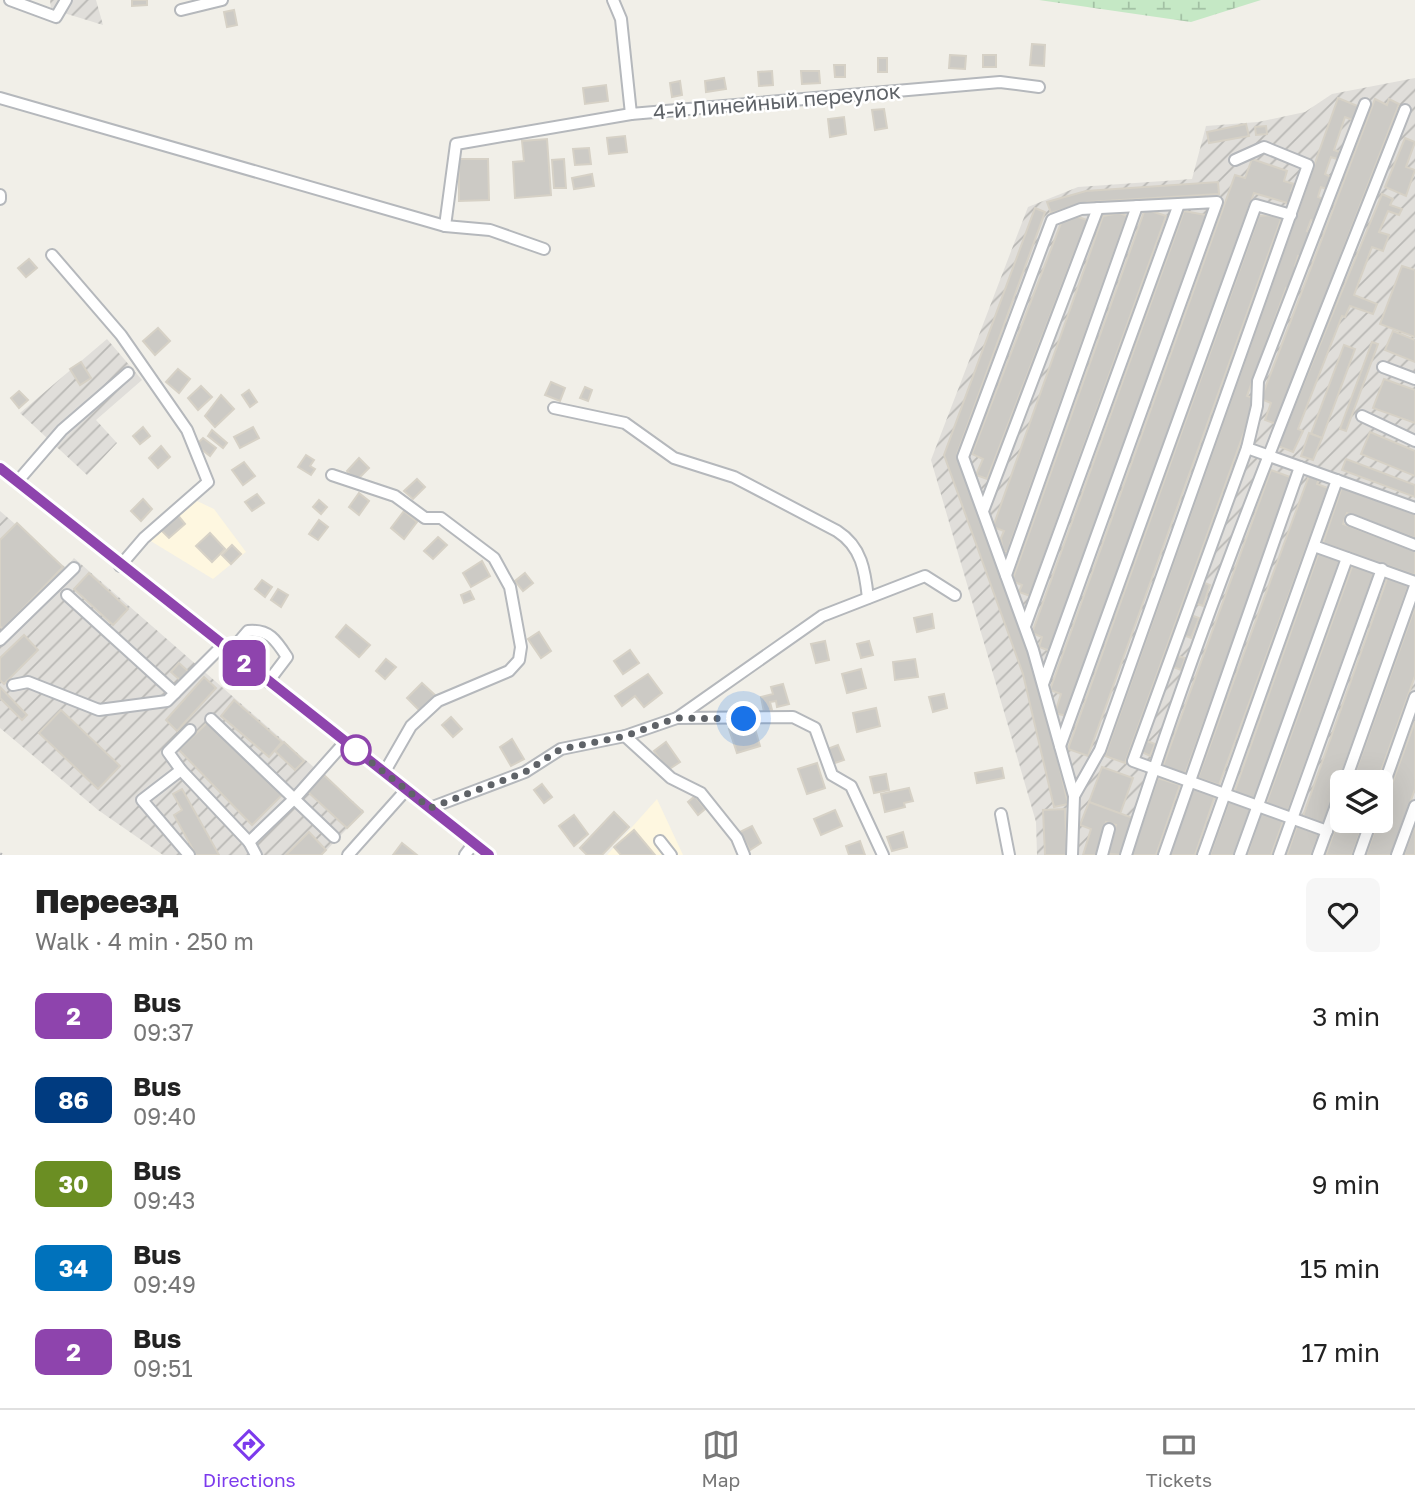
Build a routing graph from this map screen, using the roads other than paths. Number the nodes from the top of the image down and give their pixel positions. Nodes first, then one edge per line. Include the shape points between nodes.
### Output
1 (10, 0) edge
2 (66, 0) edge
3 (222, 0) edge
4 (613, 0) edge
5 (181, 10) dead end
6 (1039, 87) dead end
7 (0, 98) edge
8 (1365, 104) dead end
9 (1405, 110) dead end
10 (631, 114) junction
11 (1234, 160) dead end
12 (1179, 204) junction
13 (1138, 206) junction
14 (1098, 208) junction
15 (1291, 215) junction
16 (445, 226) junction
17 (544, 248) dead end
18 (52, 255) dead end
19 (1383, 367) dead end
20 (128, 373) dead end
21 (1415, 379) edge
22 (554, 408) dead end
23 (1362, 416) dead end
24 (1415, 441) edge
25 (1247, 448) junction
26 (1269, 456) junction
27 (1300, 467) junction
28 (0, 468) edge
29 (332, 475) dead end
30 (1337, 480) junction
31 (17, 482) junction
32 (1415, 508) edge
33 (983, 511) junction
34 (1351, 520) dead end
35 (1314, 545) junction
36 (1415, 545) edge
37 (1347, 558) junction
38 (120, 566) junction
39 (74, 568) dead end
40 (1382, 569) junction
41 (1006, 575) junction
42 (1415, 584) edge
43 (67, 594) dead end
44 (955, 595) dead end
45 (868, 598) junction
46 (1025, 626) junction
47 (0, 640) edge
48 (226, 649) junction
49 (268, 682) junction
50 (1043, 684) junction
51 (13, 685) dead end
52 (175, 693) junction
53 (1415, 697) edge
54 (677, 718) junction
55 (211, 719) dead end
56 (190, 730) dead end
57 (625, 736) junction
58 (345, 742) junction
59 (1060, 746) junction
60 (1153, 769) junction
61 (180, 770) junction
62 (1349, 770) edge
63 (1389, 770) edge
64 (384, 773) junction
65 (1190, 782) junction
66 (406, 790) junction
67 (1225, 794) junction
68 (1074, 796) junction
69 (296, 797) junction
70 (1258, 806) junction
71 (1415, 806) edge
72 (430, 808) junction
73 (1001, 814) dead end
74 (1292, 818) junction
75 (1330, 823) edge
76 (1110, 829) dead end
77 (1327, 831) junction
78 (1367, 833) edge
79 (334, 837) dead end
80 (660, 841) dead end
81 (249, 842) junction
82 (474, 844) junction
83 (350, 854) edge
84 (189, 855) edge
85 (256, 855) edge
86 (465, 855) edge
87 (488, 855) edge
88 (671, 855) edge
89 (744, 855) edge
90 (883, 855) edge
91 (1009, 855) edge
92 (1072, 855) edge
93 (1102, 855) edge
94 (1126, 855) edge
95 (1164, 855) edge
96 (1203, 855) edge
97 (1240, 855) edge
98 (1279, 855) edge
99 (1318, 855) edge
100 (1359, 855) edge
101 (1397, 855) edge

1 - 2 street via 57,17
3 - 5 street
4 - 10 street, 4-й Линейный переулок via 621,19
6 - 10 street, 4-й Линейный переулок via 1000,82
7 - 16 street
8 - 25 street via 1258,381
9 - 26 street
10 - 16 street via 456,144
11 - 15 street via 1264,147 1308,164
12 - 13 street
12 - 46 street
12 - 50 street via 1217,202
13 - 14 street
13 - 41 street
14 - 33 street
14 - 33 street via 1052,220 963,457
15 - 59 street via 1256,205
15 - 68 street via 1100,750
16 - 17 street via 489,230
18 - 38 street via 121,335 187,430 208,482 144,538
19 - 21 street
20 - 31 street via 62,430
22 - 45 street via 625,423 674,458 734,477 847,537 863,562
23 - 24 street
25 - 26 street
25 - 60 street via 1133,761
26 - 27 street
26 - 60 street
27 - 30 street
27 - 65 street
28 - 31 street
29 - 64 street via 395,495 425,517 441,518 494,558 510,587 521,646 519,660 509,671 438,701 411,726
30 - 32 street
30 - 35 street
31 - 38 street
33 - 41 street
34 - 36 street
35 - 37 street
35 - 67 street
37 - 40 street
37 - 70 street
38 - 48 street
39 - 47 street
40 - 42 street
40 - 74 street
41 - 46 street
42 - 62 street
43 - 52 street
44 - 45 street via 925,576
45 - 54 street via 822,616
46 - 50 street
48 - 49 street
48 - 49 street via 248,631 260,630 275,638 287,657
48 - 52 street
49 - 58 street
50 - 59 street
51 - 52 street via 28,682 99,710 167,701
53 - 63 street
54 - 57 street
54 - 90 street via 805,721 815,728 832,775 851,786
55 - 69 street
56 - 61 street via 168,752
57 - 72 street via 561,749 525,772
57 - 89 street via 671,778 701,793 737,838
58 - 64 street
58 - 69 street
59 - 68 street
60 - 65 street
60 - 94 street
61 - 81 street
61 - 84 street via 142,800
64 - 66 street
65 - 67 street
65 - 95 street
66 - 72 street
66 - 83 street
67 - 70 street
67 - 96 street
68 - 92 street
69 - 79 street
69 - 81 street
70 - 74 street
70 - 97 street
71 - 101 street
72 - 82 street
73 - 91 street
74 - 77 street
74 - 98 street
75 - 77 street
76 - 93 street
77 - 99 street
78 - 100 street
80 - 88 street
81 - 85 street
82 - 86 street
82 - 87 street

